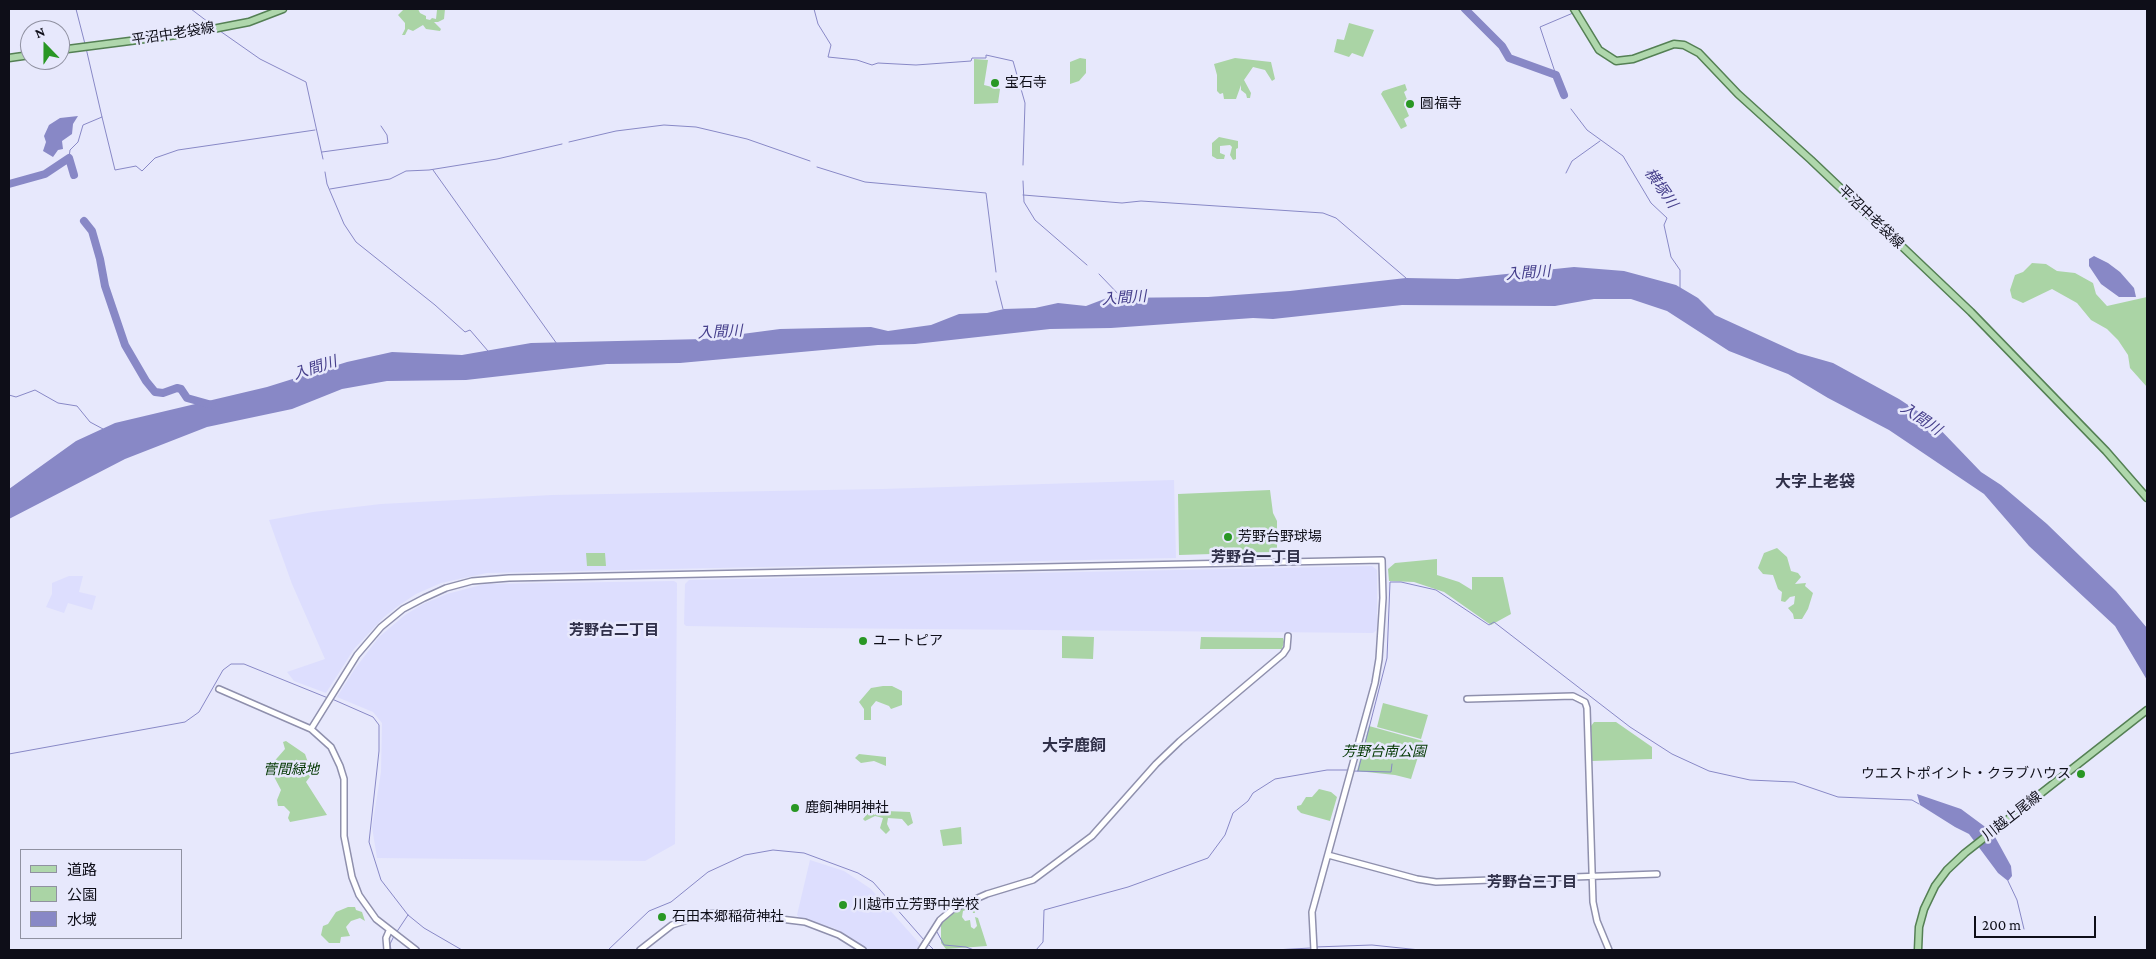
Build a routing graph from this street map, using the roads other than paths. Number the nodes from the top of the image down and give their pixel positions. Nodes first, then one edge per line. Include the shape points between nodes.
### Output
1 (283, 9) edge
2 (1574, 9) edge
3 (70, 49) edge
4 (2147, 498) edge
5 (1288, 636) dead end
6 (219, 689) dead end
7 (1467, 699) dead end
8 (2147, 710) edge
9 (311, 729) junction
10 (1328, 855) junction
11 (1657, 874) dead end
12 (1592, 877) junction
13 (389, 930) junction
14 (923, 948) edge
15 (387, 950) edge
16 (416, 950) edge
17 (640, 950) edge
18 (863, 950) edge
19 (1314, 950) edge
20 (1609, 950) edge
21 (1918, 950) edge

1 - 3 main road, 平沼中老袋線 via 249,22
2 - 4 main road, 平沼中老袋線 via 1599,50 1616,61 1633,59 1674,44 1684,44 1699,53 1738,94 1971,312 2106,451
5 - 14 street via 1283,654 1180,741 1092,836 1032,880 953,909 940,920
6 - 9 street
7 - 12 street via 1573,696 1585,702
8 - 21 main road, 川越上尾線 via 1947,870 1935,886 1921,918
9 - 10 street via 371,636 403,609 446,588 472,581 1382,560 1382,638 1375,683
9 - 13 street via 330,747 342,772 346,806 344,836 355,887 366,908
10 - 12 street via 1436,882
10 - 19 street via 1312,912
11 - 12 street
12 - 20 street via 1595,912
13 - 15 street
13 - 16 street
17 - 18 street via 672,925 723,912 805,922 840,935

